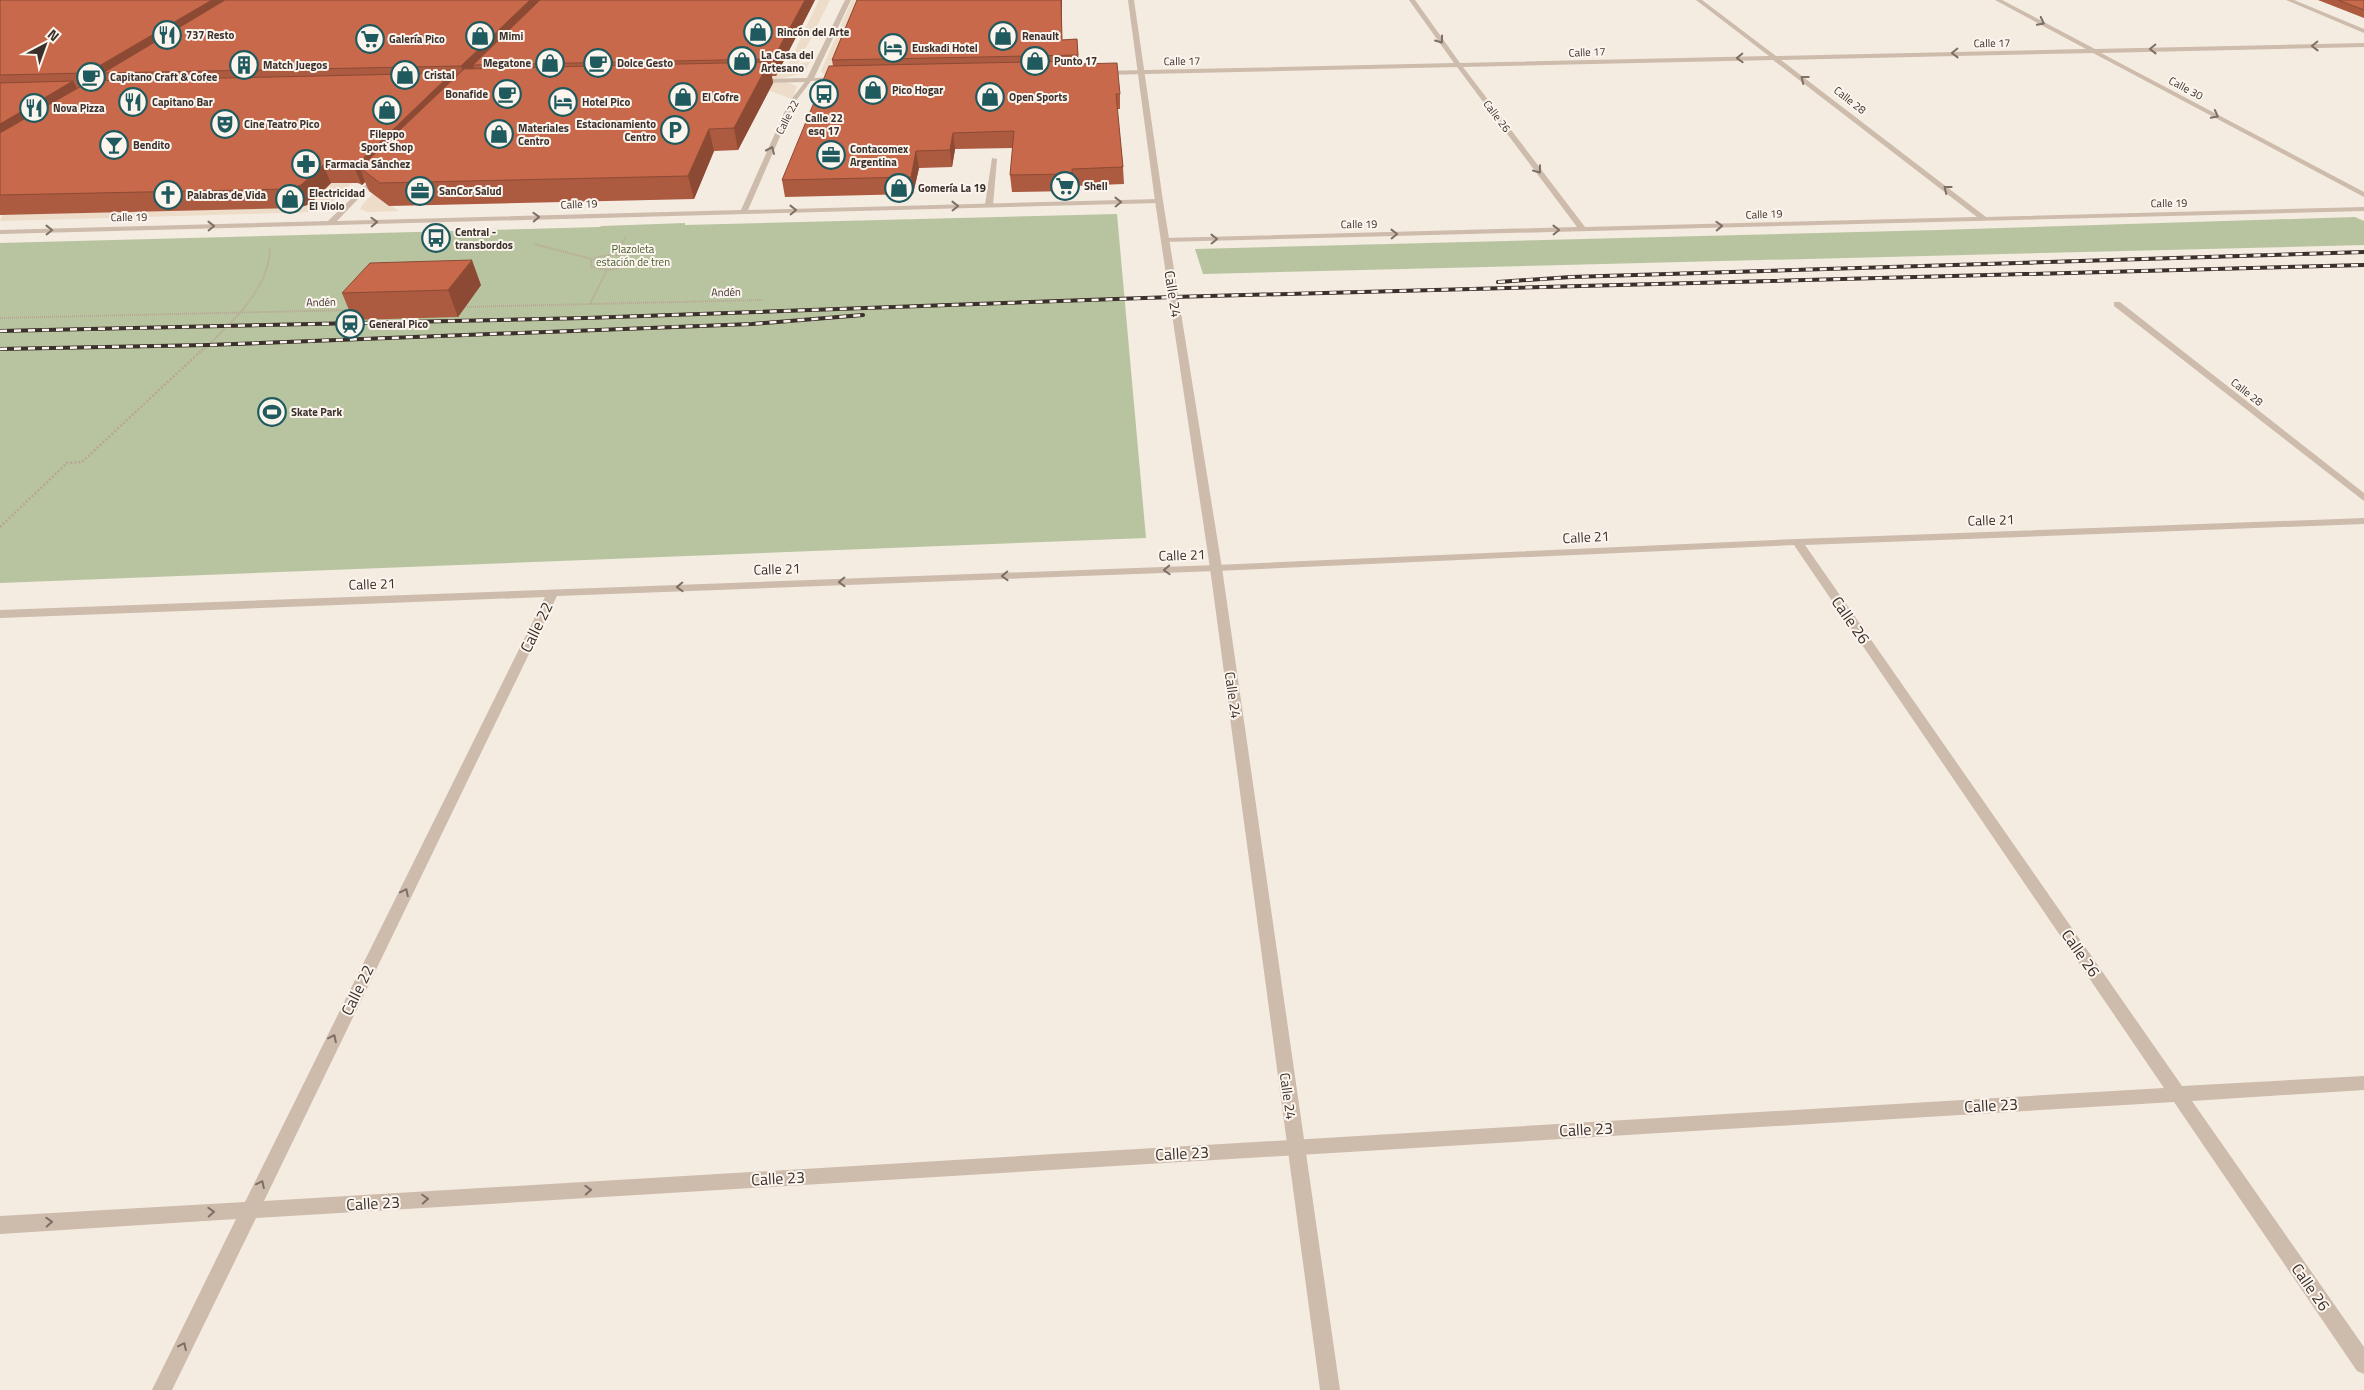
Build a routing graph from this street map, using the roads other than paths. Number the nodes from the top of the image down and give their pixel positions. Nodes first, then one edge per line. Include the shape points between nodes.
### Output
1 (848, 0) edge
2 (1132, 0) edge
3 (1412, 0) edge
4 (1699, 0) edge
5 (1998, 0) edge
6 (2289, 0) edge
7 (2364, 31) edge
8 (2364, 45) edge
9 (2095, 50) junction
10 (1776, 57) junction
11 (1459, 66) junction
12 (1141, 72) junction
13 (1092, 73) edge
14 (849, 78) edge
15 (810, 79) junction
16 (752, 81) edge
17 (994, 159) dead end
18 (385, 169) edge
19 (2364, 195) edge
20 (1158, 201) junction
21 (990, 205) junction
22 (2364, 209) edge
23 (744, 211) junction
24 (1985, 219) junction
25 (330, 223) junction
26 (1583, 230) junction
27 (0, 232) edge
28 (1165, 240) junction
29 (2117, 304) dead end
30 (2364, 498) edge
31 (2364, 521) edge
32 (1797, 542) junction
33 (1216, 568) junction
34 (553, 592) junction
35 (0, 614) edge
36 (2364, 1083) edge
37 (2178, 1094) junction
38 (1295, 1146) junction
39 (248, 1210) junction
40 (0, 1225) edge
41 (2364, 1364) edge
42 (162, 1390) edge
43 (1330, 1390) edge

1 - 15 street, Calle 22
2 - 12 street, Calle 24
3 -> 11 street, Calle 26
4 - 10 street, Calle 28
5 -> 9 street, Calle 30
6 - 7 street
8 -> 9 street, Calle 17
9 -> 10 street, Calle 17
9 -> 19 street, Calle 30
10 -> 11 street, Calle 17
24 -> 10 street, Calle 28
11 - 12 street, Calle 17
11 -> 26 street, Calle 26
12 - 13 street, Calle 17
12 - 20 street, Calle 24
14 - 15 street
15 - 16 street
23 -> 15 street, Calle 22 via 792,102
17 - 21 street
18 - 25 street
21 -> 20 street, Calle 19
20 - 28 street, Calle 24
23 -> 21 street, Calle 19
22 - 24 street, Calle 19
25 -> 23 street, Calle 19
26 -> 24 street, Calle 19
27 -> 25 street, Calle 19
28 -> 26 street, Calle 19
28 - 33 street, Calle 24
29 - 30 street, Calle 28
31 - 32 street, Calle 21
32 - 33 street, Calle 21
32 - 37 street, Calle 26
33 -> 34 street, Calle 21
33 - 38 street, Calle 24
34 - 35 street, Calle 21
39 -> 34 street, Calle 22
36 - 37 street, Calle 23
37 - 38 street, Calle 23
37 - 41 street, Calle 26
39 -> 38 street, Calle 23
38 - 43 street, Calle 24
40 -> 39 street, Calle 23
42 -> 39 street, Calle 22

